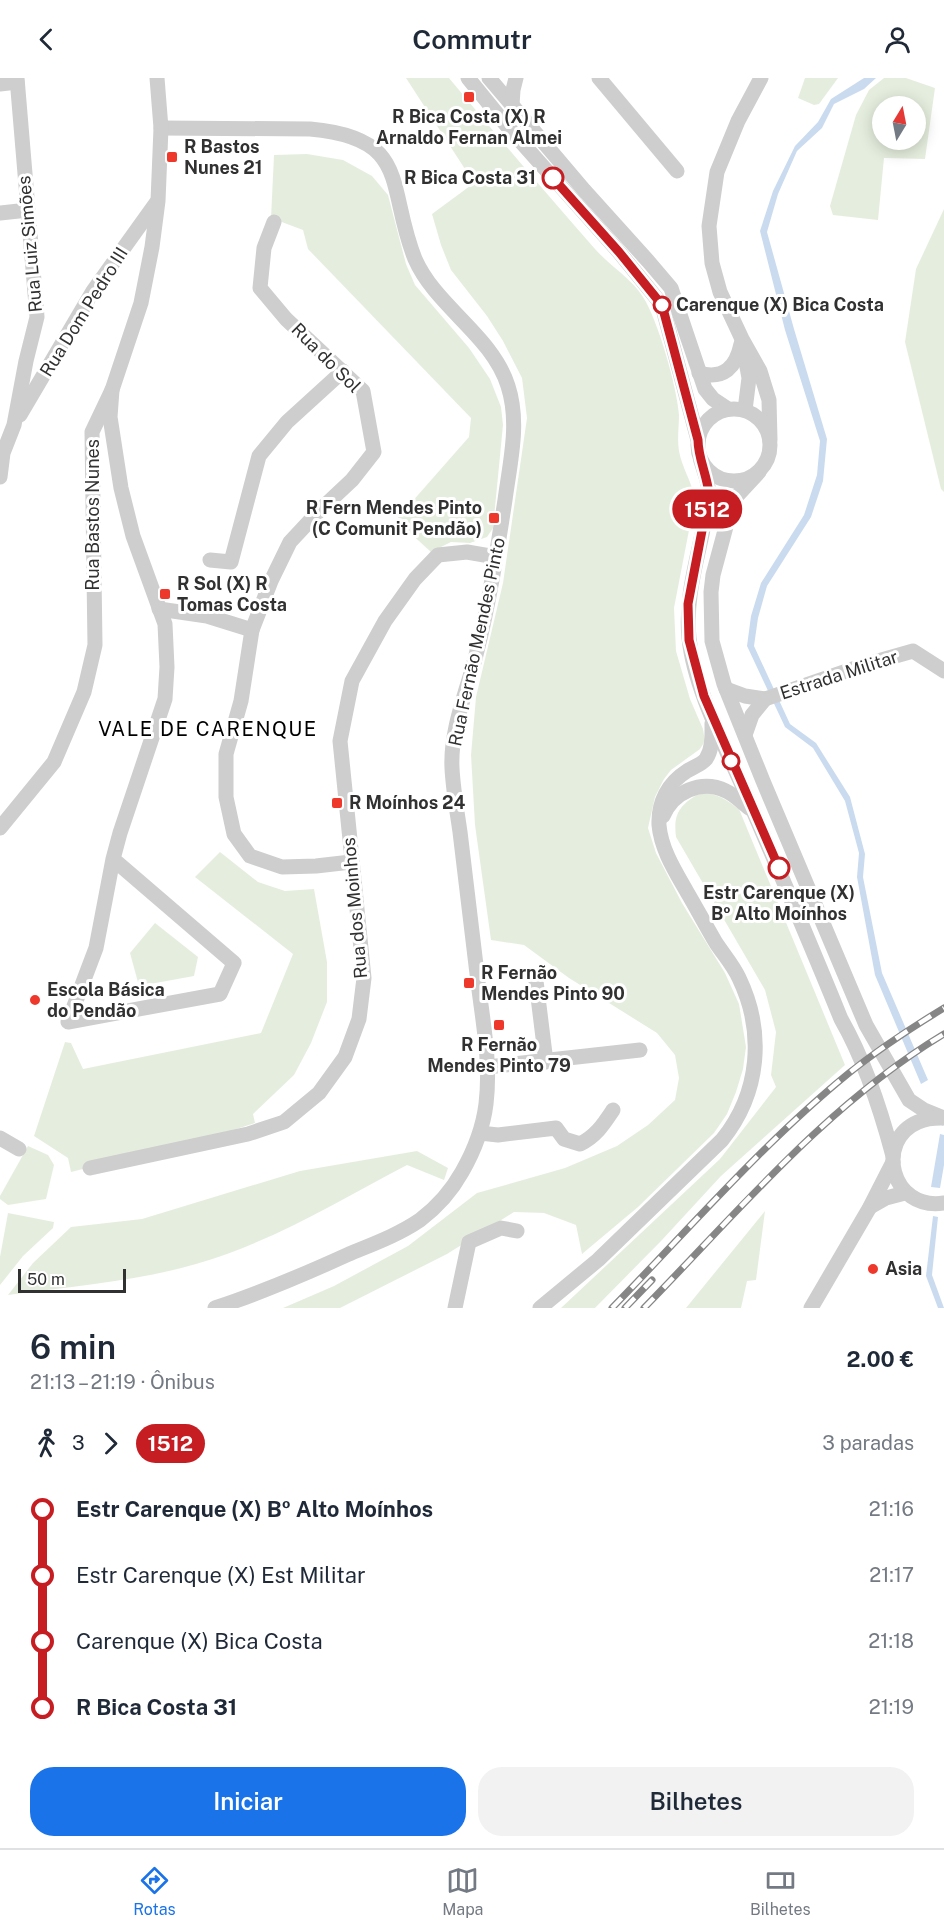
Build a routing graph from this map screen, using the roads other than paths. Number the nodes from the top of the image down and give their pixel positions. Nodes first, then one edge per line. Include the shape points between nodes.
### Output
1 (157, 78) edge
2 (468, 78) edge
3 (489, 78) edge
4 (516, 78) edge
5 (599, 78) edge
6 (761, 78) edge
7 (17, 80) edge
8 (0, 84) edge
9 (512, 105) junction
10 (161, 128) junction
11 (677, 171) dead end
12 (158, 201) junction
13 (28, 210) junction
14 (0, 213) edge
15 (274, 222) dead end
16 (742, 339) junction
17 (343, 371) junction
18 (699, 373) junction
19 (112, 390) junction
20 (728, 409) junction
21 (745, 410) junction
22 (14, 425) junction
23 (698, 440) junction
24 (770, 440) junction
25 (701, 461) junction
26 (759, 472) junction
27 (0, 477) edge
28 (496, 557) junction
29 (210, 560) dead end
30 (159, 609) junction
31 (252, 630) junction
32 (944, 671) edge
33 (726, 689) junction
34 (765, 699) junction
35 (712, 715) junction
36 (745, 735) junction
37 (753, 812) junction
38 (659, 824) junction
39 (0, 828) edge
40 (112, 859) junction
41 (351, 862) junction
42 (536, 981) dead end
43 (640, 1050) dead end
44 (546, 1062) junction
45 (487, 1067) junction
46 (613, 1110) dead end
47 (944, 1118) edge
48 (480, 1133) junction
49 (0, 1138) edge
50 (19, 1149) dead end
51 (893, 1159) junction
52 (90, 1168) dead end
53 (905, 1193) junction
54 (944, 1203) edge
55 (870, 1206) junction
56 (517, 1231) dead end
57 (215, 1308) edge
58 (455, 1308) edge
59 (540, 1308) edge
60 (811, 1308) edge

1 - 10 street, Rua Bastos Nunes
2 - 23 street via 662,305
3 - 9 street
4 - 9 street
5 - 11 street
6 - 16 street via 717,172 709,226 712,263 720,292
7 - 8 street
7 - 13 street, Rua Luiz Simões
9 - 18 street via 671,288
10 - 12 street, Rua Bastos Nunes
10 - 28 street, Rua Fernão Mendes Pinto via 331,131 360,140 383,158 392,174 408,238 422,272 492,357 509,390 514,425
12 - 19 street, Rua Bastos Nunes via 141,303
12 - 22 street, Rua Dom Pedro III via 93,291
13 - 14 street
13 - 22 street, Rua Luiz Simões via 37,316
15 - 17 street, Rua do Sol via 264,248 260,288 286,319
16 - 18 street via 732,367 710,376
16 - 21 street via 749,378
16 - 24 street via 760,371 769,400
17 - 29 street via 287,422 259,456 231,562
17 - 31 street, Rua do Sol via 363,391 374,452 352,480 290,542
18 - 20 street via 709,394
19 - 30 street via 110,417 121,488
19 - 39 street, Rua Bastos Nunes via 92,432 94,645 84,692 54,762
20 - 21 street
20 - 23 street via 708,419
21 - 24 street via 762,421
22 - 27 street, Rua Luiz Simões via 3,453
23 - 25 street
24 - 26 street via 770,452
25 - 26 street via 717,477 728,481 750,478
25 - 35 street via 709,494 688,604 688,624 697,671
26 - 33 street via 731,508 713,575 712,641
28 - 41 street, Rua dos Moinhos via 467,552 438,555 385,621 352,681 340,741
28 - 45 street, Rua Fernão Mendes Pinto via 452,764
30 - 31 street via 207,616
30 - 40 street via 165,624 165,699
31 - 41 street, Rua do Sol via 241,700 226,754 226,797 234,834 250,856 282,867
32 - 34 street, Estrada Militar via 913,651
33 - 34 street, Estrada Militar
33 - 36 street
34 - 36 street, Estrada Militar via 752,716
35 - 37 street
35 - 38 street via 712,737 705,760 668,788 662,799
36 - 47 street via 866,1025 909,1100
37 - 38 street via 724,790 701,786 678,796
37 - 51 street via 849,1032 881,1114
38 - 59 street via 665,849 678,875 745,992 756,1040 747,1096 733,1127 716,1147 598,1260
40 - 40 street via 96,948 68,1022 220,994 234,963
41 - 52 street, Rua dos Moinhos via 364,978 359,1019 345,1057 319,1093 284,1122 248,1134
42 - 44 street
43 - 44 street
44 - 45 street
45 - 48 street, Rua Fernão Mendes Pinto
46 - 48 street via 602,1129 580,1144 564,1139 556,1128 498,1135
47 - 51 street via 916,1122 900,1137
48 - 57 street, Rua Fernão Mendes Pinto via 461,1174 421,1219 310,1271
49 - 50 street
51 - 53 street via 894,1175
51 - 55 street
53 - 54 street via 927,1204
53 - 55 street
55 - 60 street
56 - 58 street via 501,1228 469,1242

